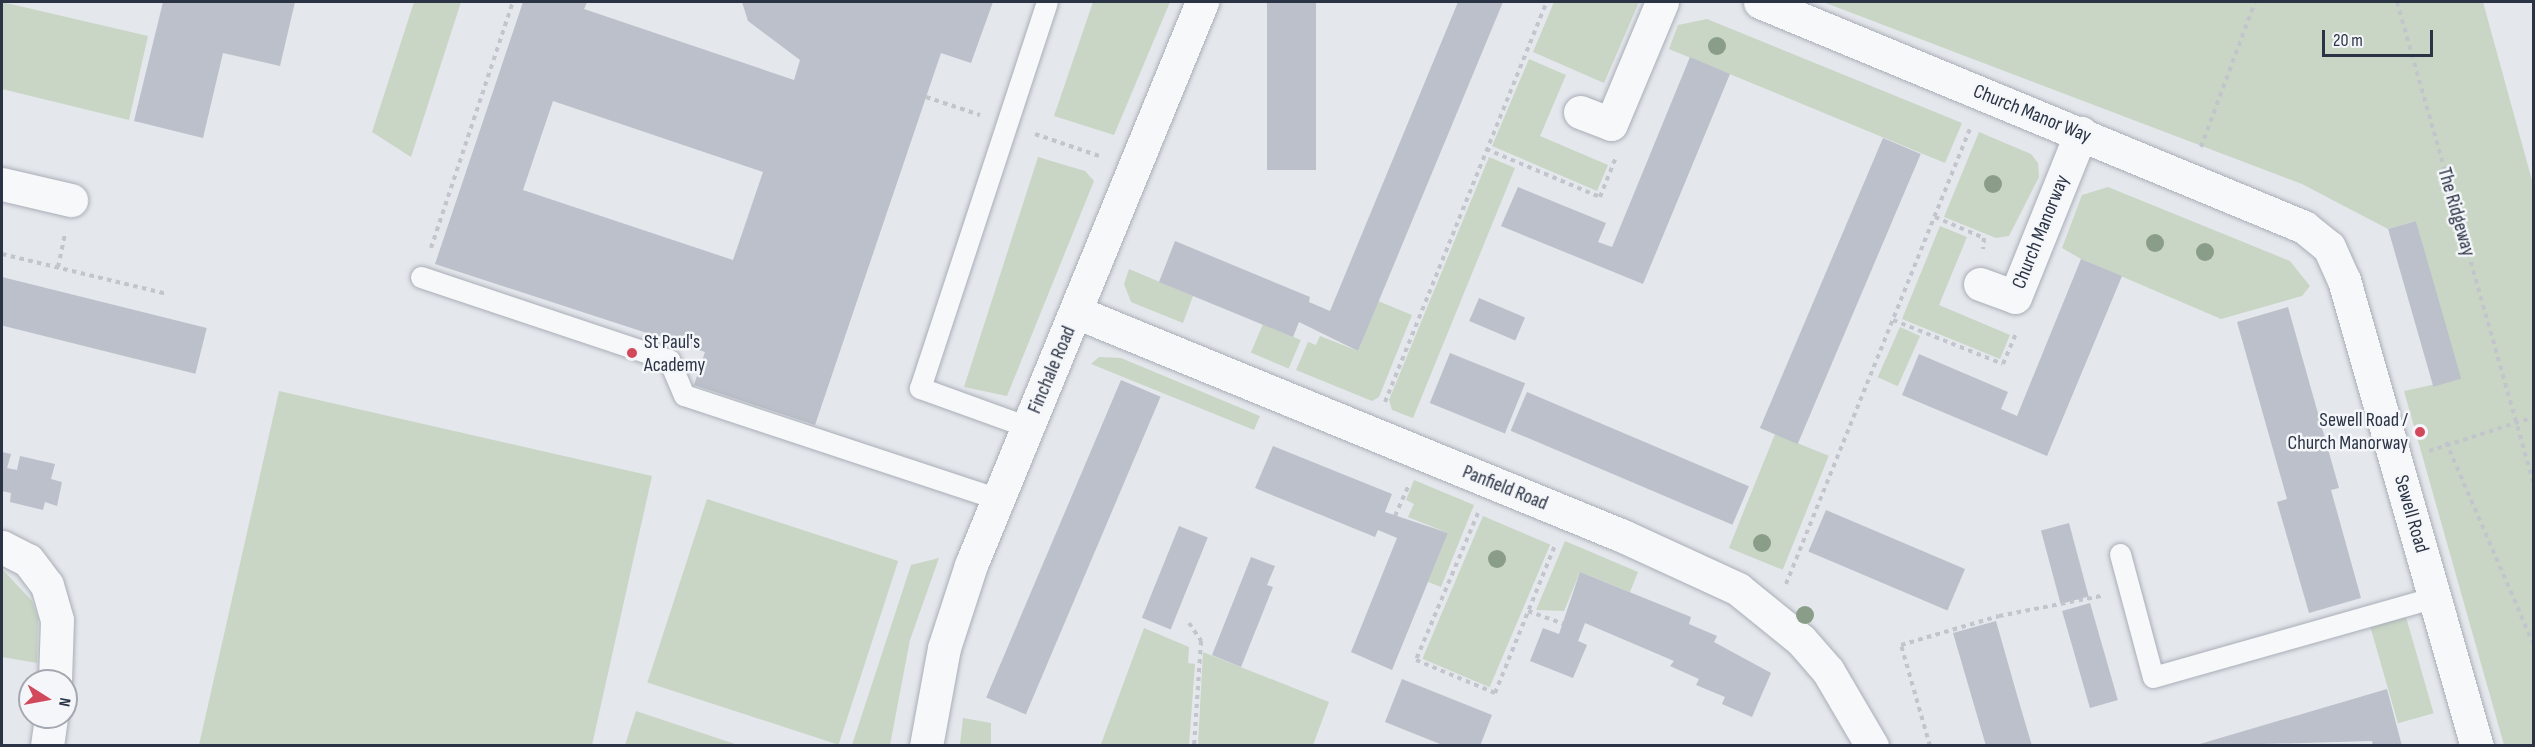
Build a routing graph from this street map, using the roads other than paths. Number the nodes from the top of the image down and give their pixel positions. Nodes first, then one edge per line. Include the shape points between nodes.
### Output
1 (1047, 2) edge
2 (1202, 2) edge
3 (1662, 2) edge
4 (1760, 2) edge
5 (1581, 112) dead end
6 (2081, 133) junction
7 (2, 184) edge
8 (71, 200) dead end
9 (2304, 227) joint
10 (421, 277) road end
11 (1980, 284) road end
12 (1076, 312) junction
13 (1028, 427) junction
14 (998, 499) junction
15 (2, 547) edge
16 (2120, 554) dead end
17 (2435, 597) junction
18 (56, 669) edge
19 (49, 729) edge
20 (47, 746) edge
21 (926, 746) edge
22 (1872, 746) edge
23 (2476, 746) edge

1 - 13 lane via 920,388
2 - 12 street, Finchale Road
3 - 5 street via 1611,124
4 - 6 street, Church Manor Way
6 - 9 street, Church Manor Way
6 - 11 street, Church Manorway via 2015,297
7 - 8 street
9 - 17 street, Sewell Road via 2329,246 2344,280
10 - 14 lane via 669,360 684,395
12 - 13 street, Finchale Road
12 - 22 street, Panfield Road via 1700,568 1773,616 1828,672
13 - 14 street, Finchale Road
14 - 21 street, Finchale Road via 947,637
15 - 18 street via 28,560 50,591 59,648
16 - 17 lane via 2153,677
17 - 23 street, Sewell Road
19 - 20 street

